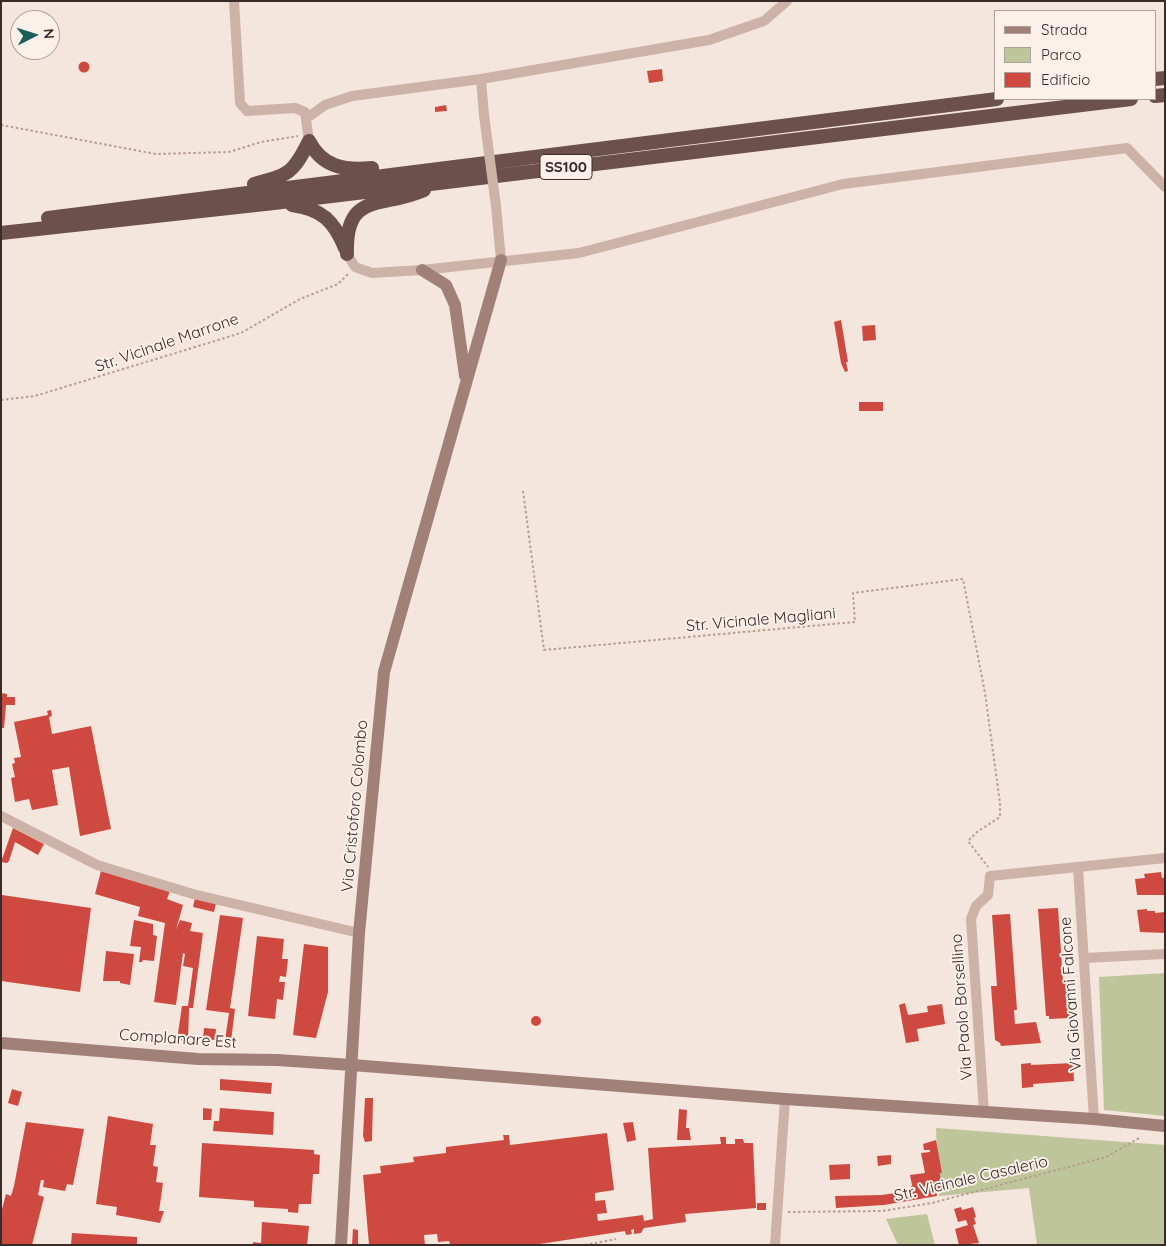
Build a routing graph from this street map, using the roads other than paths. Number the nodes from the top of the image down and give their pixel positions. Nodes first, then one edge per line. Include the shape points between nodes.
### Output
1 (234, 1) edge
2 (787, 1) edge
3 (481, 79) junction
4 (994, 99) edge
5 (1123, 100) edge
6 (307, 118) junction
7 (308, 138) junction
8 (412, 172) junction
9 (442, 183) junction
10 (1165, 187) edge
11 (234, 193) junction
12 (274, 203) junction
13 (1, 224) edge
14 (1, 233) edge
15 (347, 254) junction
16 (500, 260) junction
17 (422, 270) junction
18 (466, 382) junction
19 (1, 816) edge
20 (1165, 858) edge
21 (1078, 868) junction
22 (359, 933) junction
23 (1165, 954) edge
24 (1084, 958) junction
25 (1, 1043) edge
26 (352, 1065) junction
27 (785, 1098) junction
28 (984, 1112) junction
29 (1094, 1118) junction
30 (1162, 1126) edge
31 (341, 1245) edge
32 (775, 1245) edge

1 - 6 street via 240,103 248,111 295,108 305,112
2 - 3 street via 764,21 709,40
3 - 6 street via 352,96 325,105
3 - 16 street, bridge
4 - 8 highway, SS100
5 - 9 highway, SS100
6 - 7 street
7 - 8 highway, SS100 via 317,155 333,166 364,169 400,166
7 - 11 highway, SS100 via 293,169 281,177 249,185
8 - 11 highway, SS100
9 - 12 highway, SS100
9 - 15 highway, SS100 via 404,198 362,208 351,217 346,237
10 - 16 street via 1127,148 843,184 579,253
11 - 13 highway, SS100
12 - 14 highway, SS100
12 - 15 highway, SS100 via 304,207 332,222
15 - 17 street via 355,266 372,272
16 - 17 street
16 - 18 main road, Via Cristoforo Colombo
17 - 18 main road via 446,285 455,305
18 - 22 main road, Via Cristoforo Colombo via 384,672
19 - 22 street via 97,865 193,894
20 - 21 street
21 - 24 street, Via Giovanni Falcone
21 - 28 street, Via Paolo Borsellino via 990,876 988,895 976,906 970,919
22 - 26 main road, Via Cristoforo Colombo
23 - 24 street
24 - 29 street, Via Giovanni Falcone
25 - 26 main road, Complanare Est via 198,1059
26 - 27 main road, Complanare Est
26 - 31 main road, Via Cristoforo Colombo
27 - 28 main road, Complanare Est
27 - 32 street
28 - 29 main road, Complanare Est
29 - 30 main road, Complanare Est

